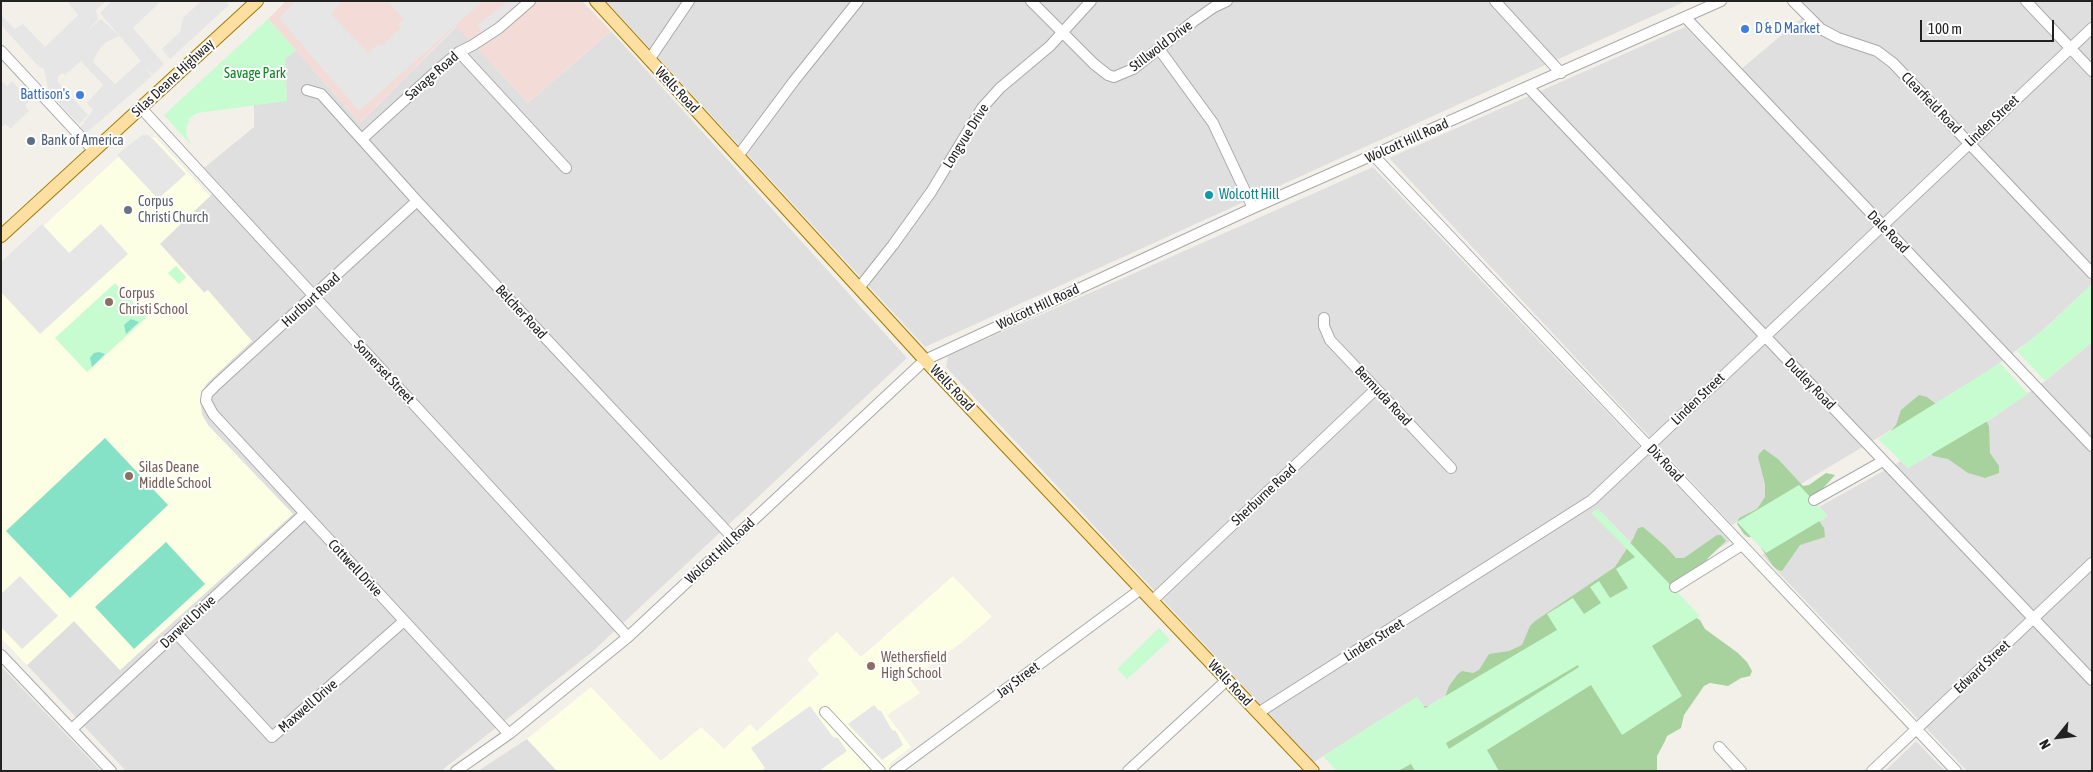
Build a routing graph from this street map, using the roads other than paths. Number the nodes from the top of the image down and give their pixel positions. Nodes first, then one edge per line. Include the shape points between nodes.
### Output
1 (256, 1) edge
2 (530, 1) edge
3 (596, 1) edge
4 (689, 1) edge
5 (858, 1) edge
6 (1032, 1) edge
7 (1091, 1) edge
8 (1227, 1) edge
9 (1495, 1) edge
10 (1721, 1) edge
11 (1793, 1) edge
12 (2026, 1) edge
13 (1686, 18) junction
14 (2092, 28) edge
15 (1062, 32) junction
16 (2070, 48) junction
17 (1158, 49) junction
18 (1, 51) edge
19 (459, 52) junction
20 (649, 60) junction
21 (2092, 71) edge
22 (1561, 73) junction
23 (1529, 88) junction
24 (307, 90) dead end
25 (141, 108) junction
26 (363, 138) junction
27 (1969, 143) junction
28 (94, 151) junction
29 (738, 156) junction
30 (1374, 156) junction
31 (566, 168) dead end
32 (417, 201) junction
33 (1253, 208) junction
34 (1882, 225) junction
35 (1, 236) edge
36 (2092, 273) edge
37 (859, 288) junction
38 (315, 296) junction
39 (1324, 318) dead end
40 (1765, 336) junction
41 (925, 360) junction
42 (1376, 389) junction
43 (205, 399) joint
44 (1649, 446) junction
45 (2092, 446) edge
46 (1883, 460) junction
47 (1451, 468) dead end
48 (1814, 500) dead end
49 (304, 514) junction
50 (734, 540) junction
51 (1742, 545) junction
52 (2092, 563) edge
53 (1675, 587) dead end
54 (1141, 589) junction
55 (1152, 601) junction
56 (2033, 618) junction
57 (404, 621) junction
58 (176, 633) junction
59 (628, 637) junction
60 (1, 656) edge
61 (1227, 680) junction
62 (2092, 680) edge
63 (825, 712) dead end
64 (1258, 713) junction
65 (1916, 728) junction
66 (72, 729) junction
67 (508, 734) junction
68 (1719, 747) dead end
69 (111, 771) edge
70 (456, 771) edge
71 (880, 771) edge
72 (895, 771) edge
73 (1128, 771) edge
74 (1313, 771) edge
75 (1741, 771) edge
76 (1872, 771) edge
77 (1956, 771) edge

1 - 25 main road, Silas Deane Highway
2 - 19 street, Savage Road via 499,28
3 - 20 main road, Wells Road
4 - 20 street
5 - 29 street
6 - 15 street, Stillwold Drive
7 - 15 street, Longvue Drive
8 - 17 street, Stillwold Drive
9 - 22 street
10 - 13 street, Wolcott Hill Road
11 - 27 street, Clearfield Road via 1814,24 1829,34 1867,46 1885,56
12 - 16 street
13 - 22 street, Wolcott Hill Road
13 - 34 street, Dale Road
14 - 16 street, Linden Street
15 - 17 street, Stillwold Drive via 1102,71 1114,76 1133,69
15 - 37 street, Longvue Drive via 982,108 930,192
16 - 21 street
16 - 27 street, Linden Street
17 - 33 street via 1210,118
18 - 28 street
19 - 26 street, Savage Road
19 - 31 street
20 - 29 main road, Wells Road
22 - 23 street, Wolcott Hill Road
23 - 30 street, Wolcott Hill Road
23 - 40 street, Dudley Road
24 - 26 street, Belcher Road via 322,94
25 - 28 main road, Silas Deane Highway
25 - 38 street, Somerset Street
26 - 32 street, Belcher Road
27 - 34 street, Linden Street
27 - 36 street, Clearfield Road
28 - 35 main road, Silas Deane Highway
29 - 37 main road, Wells Road
30 - 33 street, Wolcott Hill Road
30 - 44 street, Dix Road
32 - 38 street, Hurlburt Road
32 - 50 street, Belcher Road
33 - 41 street, Wolcott Hill Road
34 - 40 street, Linden Street
34 - 45 street, Dale Road
37 - 41 main road, Wells Road
38 - 43 street, Hurlburt Road via 217,384
38 - 59 street, Somerset Street
39 - 42 street, Bermuda Road via 1330,340
40 - 44 street, Linden Street
40 - 46 street, Dudley Road
41 - 50 street, Wolcott Hill Road
41 - 54 main road, Wells Road
42 - 47 street, Bermuda Road
42 - 55 street, Sherburne Road
43 - 49 street, Cottwell Drive via 213,414
44 - 51 street, Dix Road
44 - 64 street, Linden Street via 1580,509
46 - 48 street
46 - 56 street, Dudley Road
49 - 57 street, Cottwell Drive
49 - 58 street, Darwell Drive
50 - 59 street, Wolcott Hill Road
51 - 53 street
51 - 65 street, Dix Road
52 - 56 street, Edward Street
54 - 55 main road, Wells Road
54 - 72 street, Jay Street
55 - 61 main road, Wells Road
56 - 62 street, Dudley Road
56 - 65 street, Edward Street
57 - 58 street, Maxwell Drive via 272,737
57 - 67 street, Cottwell Drive
58 - 66 street, Darwell Drive
59 - 67 street, Wolcott Hill Road
60 - 66 street
61 - 64 main road, Wells Road
61 - 73 street
63 - 71 street
64 - 74 main road, Wells Road
65 - 76 street, Edward Street
65 - 77 street, Dix Road
66 - 69 street
67 - 70 street, Wolcott Hill Road
68 - 75 street

